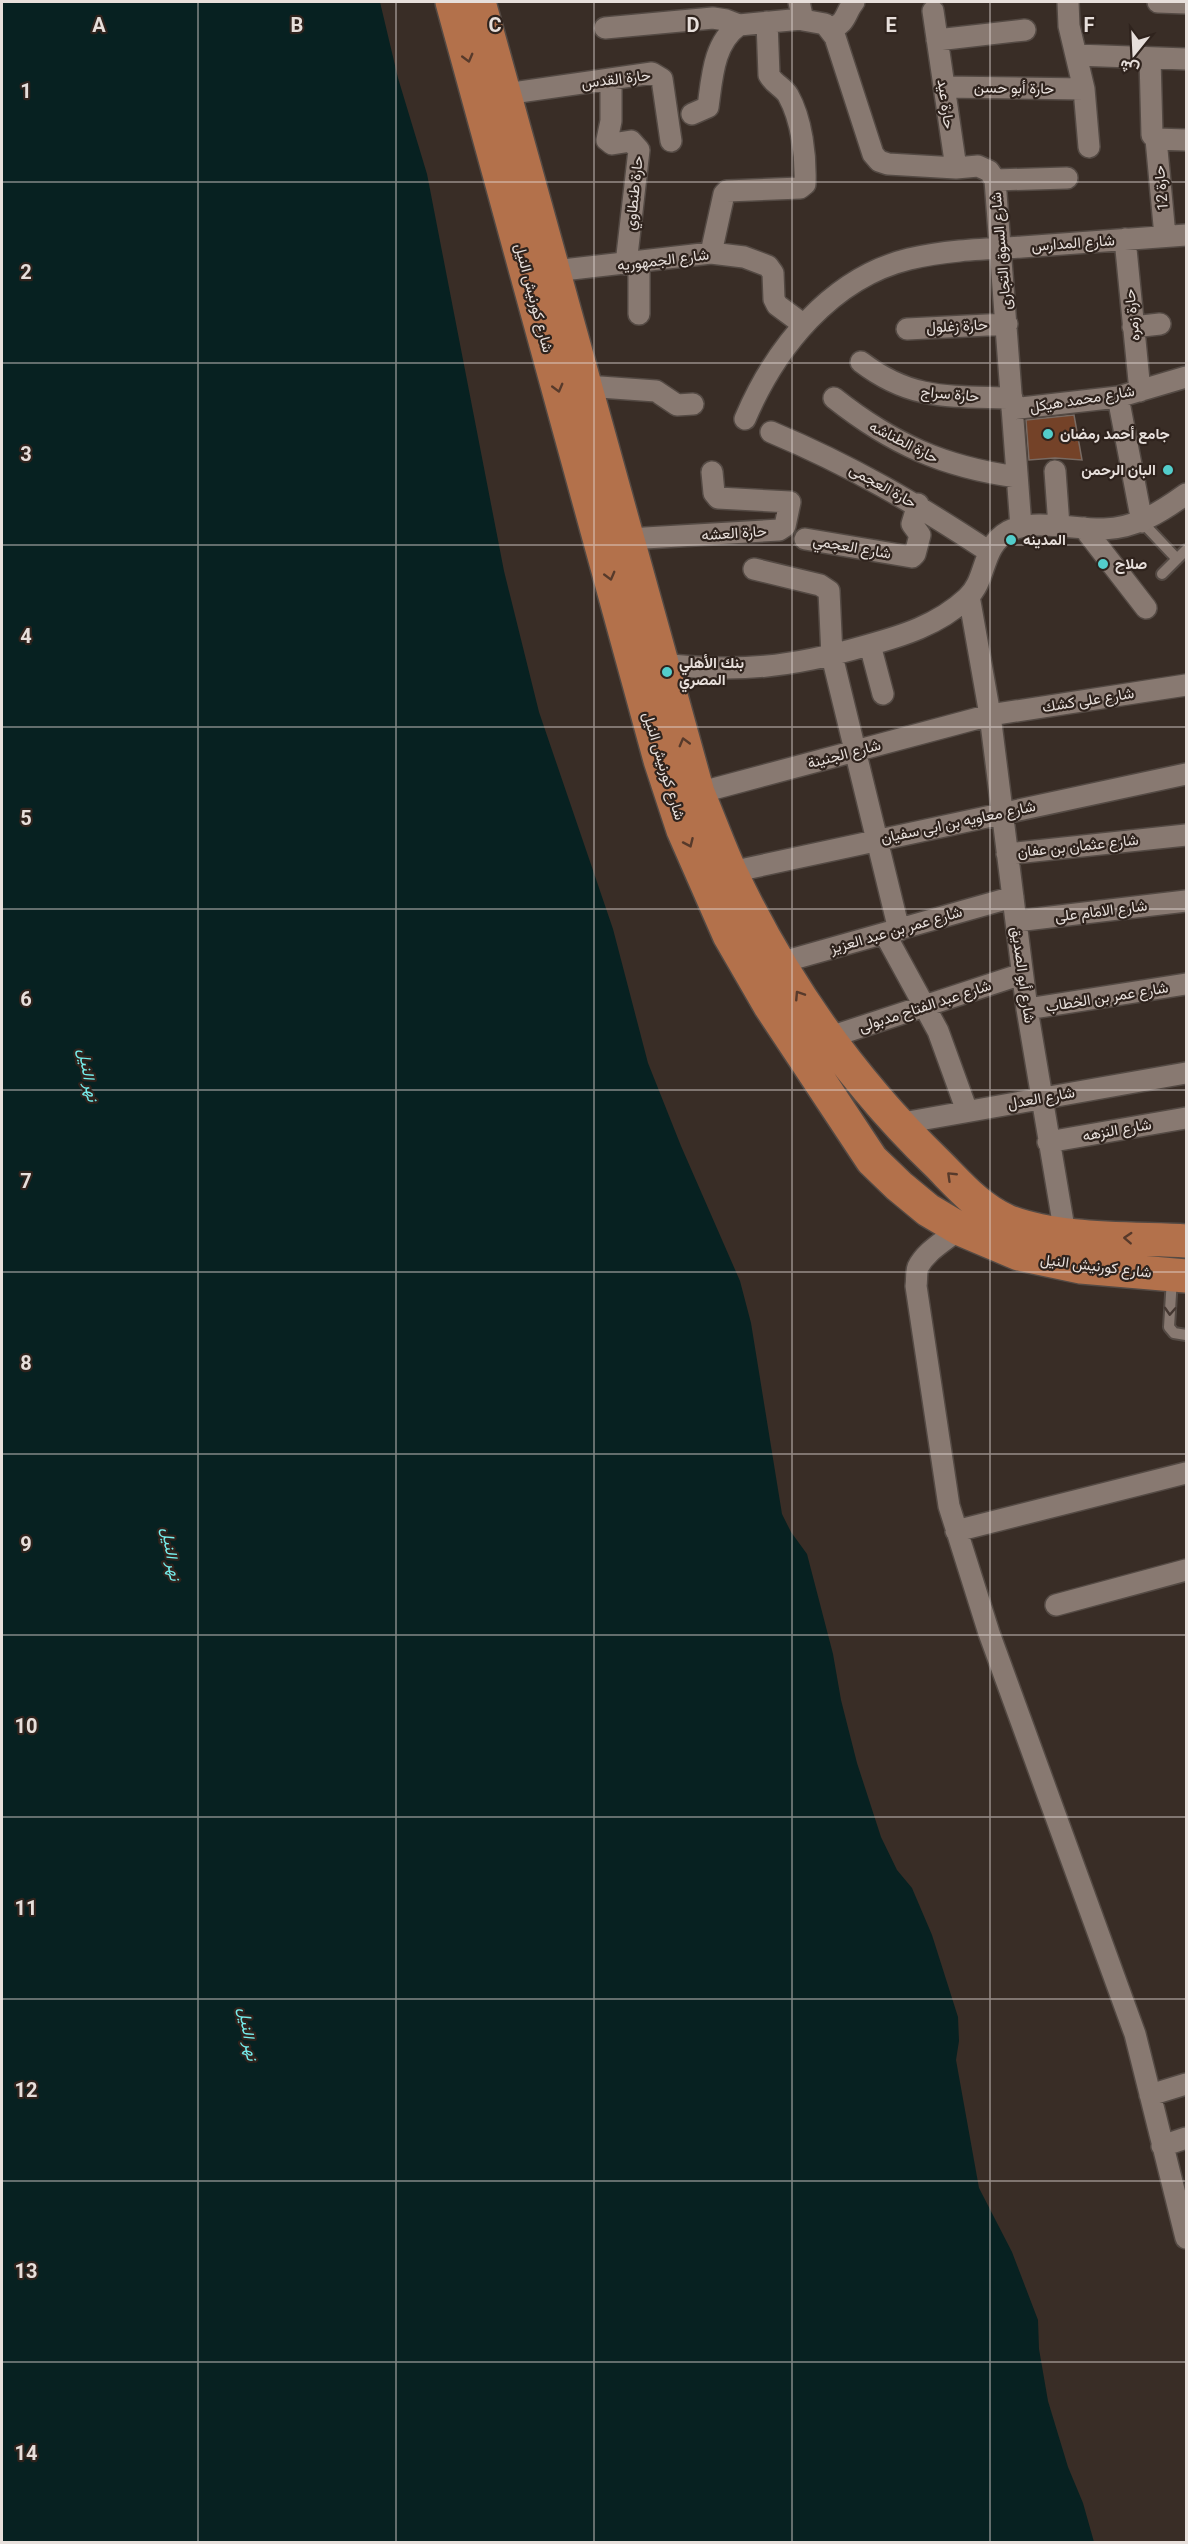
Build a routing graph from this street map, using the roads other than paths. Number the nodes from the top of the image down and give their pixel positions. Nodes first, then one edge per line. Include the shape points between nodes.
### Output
1 (452, 2) edge
2 (479, 2) edge
3 (854, 2) edge
4 (1068, 2) edge
5 (1158, 2) edge
6 (1186, 2) edge
7 (801, 10) edge
8 (933, 11) dead end
9 (767, 22) junction
10 (738, 25) junction
11 (605, 28) dead end
12 (830, 28) junction
13 (1025, 30) dead end
14 (937, 40) junction
15 (1076, 55) junction
16 (1150, 58) junction
17 (1186, 59) edge
18 (611, 79) junction
19 (944, 87) junction
20 (1084, 89) junction
21 (505, 94) junction
22 (692, 114) dead end
23 (1156, 139) junction
24 (1186, 140) edge
25 (672, 141) dead end
26 (1089, 147) dead end
27 (956, 168) junction
28 (1067, 178) dead end
29 (995, 180) junction
30 (1176, 236) edge
31 (1125, 239) junction
32 (1002, 248) junction
33 (711, 254) junction
34 (632, 264) junction
35 (554, 271) junction
36 (639, 314) dead end
37 (1007, 324) junction
38 (1160, 324) dead end
39 (804, 325) junction
40 (1133, 327) junction
41 (907, 329) dead end
42 (861, 362) dead end
43 (1186, 377) edge
44 (586, 386) junction
45 (1140, 391) junction
46 (1118, 397) junction
47 (834, 398) dead end
48 (693, 404) dead end
49 (1012, 404) junction
50 (745, 419) dead end
51 (771, 432) dead end
52 (1055, 471) dead end
53 (712, 472) dead end
54 (1017, 477) junction
55 (1186, 494) edge
56 (918, 504) junction
57 (1142, 522) junction
58 (1059, 526) junction
59 (1021, 527) junction
60 (1084, 528) junction
61 (628, 539) junction
62 (805, 539) dead end
63 (1186, 550) edge
64 (988, 551) junction
65 (1178, 559) junction
66 (754, 569) dead end
67 (1162, 574) dead end
68 (969, 596) junction
69 (1146, 608) dead end
70 (870, 645) junction
71 (832, 656) junction
72 (663, 664) junction
73 (1186, 685) edge
74 (883, 694) dead end
75 (990, 716) junction
76 (855, 752) junction
77 (1186, 774) edge
78 (698, 793) junction
79 (1002, 813) junction
80 (1186, 835) edge
81 (877, 840) junction
82 (1007, 854) junction
83 (731, 872) junction
84 (1012, 897) junction
85 (1186, 901) edge
86 (1016, 921) junction
87 (892, 932) junction
88 (779, 963) junction
89 (1022, 974) junction
90 (1186, 984) edge
91 (925, 1005) junction
92 (1027, 1010) junction
93 (827, 1038) junction
94 (1186, 1073) edge
95 (1041, 1097) junction
96 (967, 1111) junction
97 (1186, 1118) edge
98 (897, 1124) junction
99 (1048, 1142) junction
100 (978, 1203) junction
101 (960, 1229) junction
102 (1065, 1234) junction
103 (1186, 1241) edge
104 (1179, 1276) edge
105 (1186, 1335) edge
106 (1186, 1473) edge
107 (956, 1531) junction
108 (1186, 1570) edge
109 (1056, 1605) dead end
110 (1186, 2084) edge
111 (1150, 2095) junction
112 (1186, 2138) edge
113 (1162, 2146) junction
114 (1183, 2211) edge
115 (1186, 2238) edge

1 -> 101 main road, شارع كورنيش النيل via 660,760 683,830 729,935 770,1006 872,1160 928,1209
2 - 21 main road, شارع كورنيش النيل
3 - 12 street via 845,21
4 - 15 street
5 - 6 street
7 - 9 street
7 - 12 street
8 - 14 street, حارة عيد
9 - 10 street
9 - 33 street via 769,75 787,93 795,109 805,184 800,188 727,191
10 - 11 street via 713,18
10 - 22 street via 724,39 711,72 708,107
12 - 27 street, شارع السوق التجارى via 875,158 888,164
13 - 14 street
14 - 19 street, حارة عيد
15 - 16 street
15 - 20 street
16 - 17 street
16 - 23 street, حارة 12 via 1151,130
18 - 21 street, حارة القدس
18 - 25 street, حارة القدس via 658,75 664,85
18 - 34 street, حارة طنطاوي via 607,140 612,144 631,141 639,150
19 - 20 street, حارة أبو حسن
19 - 27 street, حارة عيد
20 - 26 street
21 - 35 main road, شارع كورنيش النيل
23 - 24 street
23 - 30 street, حارة 12
27 - 29 street, شارع السوق التجارى via 983,167
28 - 29 street
29 - 32 street, شارع السوق التجارى
30 - 31 street, شارع المدارس
31 - 32 street, شارع المدارس
31 - 40 street, حارة زمره
32 - 37 street, شارع السوق التجارى
32 - 39 street, شارع المدارس via 948,251 907,259 860,280 834,297
33 - 34 street, شارع الجمهوريه
33 - 39 street, شارع الجمهوريه via 744,256 768,266 773,273 777,305
34 - 35 street, شارع الجمهوريه
34 - 36 street
35 - 44 main road, شارع كورنيش النيل
37 - 41 street, حارة زغلول
37 - 49 street, شارع السوق التجارى
38 - 40 street
39 - 50 street, شارع المدارس via 769,369
40 - 45 street, حارة زمره
42 - 49 street, حارة سراج via 895,384 915,391
43 - 45 street, شارع محمد هيكل
44 - 48 street via 656,391 677,405
44 - 61 main road, شارع كورنيش النيل
45 - 46 street, شارع محمد هيكل
46 - 49 street, شارع محمد هيكل
46 - 57 street
47 - 54 street, حارة الطناشه via 889,438 919,453 961,467
49 - 54 street, شارع السوق التجارى
51 - 56 street, حارة العجمى via 821,453
52 - 58 street
53 - 61 street, حارة العشه via 718,498 790,502 785,526 779,530
54 - 59 street, شارع السوق التجارى
55 - 57 street
56 - 62 street, شارع العجمي via 912,525 920,535 915,554 909,558
56 - 64 street, حارة العجمى
57 - 60 street via 1123,527
57 - 65 lane
58 - 59 street
58 - 60 street
59 - 64 street via 1002,536
60 - 69 street
61 - 72 main road, شارع كورنيش النيل
63 - 65 lane
64 - 68 street
65 - 67 lane
66 - 71 street via 829,591
68 - 70 street via 913,632
68 - 75 street, شارع أبو الصديق
70 - 71 street
70 - 74 street
71 - 72 street via 754,669
71 - 76 street
78 -> 72 main road, شارع كورنيش النيل
73 - 75 street, شارع على كشك
75 - 76 street, شارع الجنينة
75 - 79 street, شارع أبو الصديق
76 - 78 street, شارع الجنينة
76 - 81 street
77 - 79 street, شارع معاويه بن ابى سفيان
78 - 83 main road, شارع كورنيش النيل
79 - 81 street, شارع معاويه بن ابى سفيان
79 - 82 street, شارع أبو الصديق
80 - 82 street, شارع عثمان بن عفان
81 - 83 street, شارع معاويه بن ابى سفيان
81 - 87 street
82 - 84 street, شارع أبو الصديق
83 - 88 main road, شارع كورنيش النيل
84 - 86 street, شارع أبو الصديق
84 - 87 street, شارع عمر بن عبد العزيز
85 - 86 street, شارع الامام على
86 - 89 street, شارع أبو الصديق
87 - 88 street, شارع عمر بن عبد العزيز
87 - 91 street
93 -> 88 main road, شارع كورنيش النيل
89 - 91 street, شارع عبد الفتاح مدبولى
89 - 92 street, شارع أبو الصديق
90 - 92 street, شارع عمر بن الخطاب
91 - 93 street, شارع عبد الفتاح مدبولى
91 - 96 street via 950,1059
92 - 95 street, شارع أبو الصديق
93 - 98 main road, شارع كورنيش النيل
94 - 95 street, شارع العدل
95 - 96 street, شارع العدل
95 - 99 street, شارع أبو الصديق
96 - 98 street, شارع العدل
97 - 99 street, شارع النزهه
100 -> 98 main road, شارع كورنيش النيل
99 - 102 street, شارع أبو الصديق
100 - 101 street
100 - 102 main road, شارع كورنيش النيل via 1004,1220
101 - 104 main road, شارع كورنيش النيل via 988,1243 1049,1262
101 - 107 street via 918,1268 916,1286
103 -> 102 main road, شارع كورنيش النيل
104 -> 105 lane via 1169,1327 1174,1333
106 - 107 street
107 - 111 street via 989,1633 1135,2034
108 - 109 street
110 - 111 street
111 - 113 street
112 - 113 street
113 - 114 street
114 - 115 street

